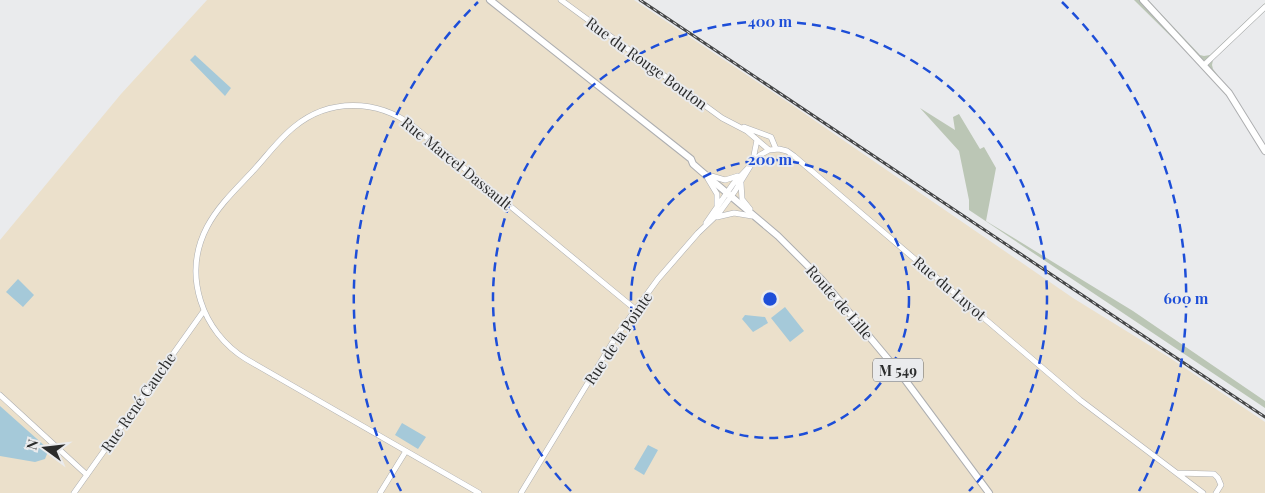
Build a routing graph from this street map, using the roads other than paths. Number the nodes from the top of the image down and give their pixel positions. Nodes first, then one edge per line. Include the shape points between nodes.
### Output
1 (490, 0) edge
2 (561, 0) edge
3 (1143, 0) edge
4 (1265, 7) edge
5 (1204, 65) junction
6 (736, 125) junction
7 (768, 134) junction
8 (757, 140) junction
9 (776, 149) junction
10 (769, 150) junction
11 (1265, 151) edge
12 (751, 165) junction
13 (701, 171) junction
14 (740, 174) junction
15 (742, 181) junction
16 (729, 194) junction
17 (714, 212) junction
18 (714, 219) junction
19 (759, 219) junction
20 (700, 230) junction
21 (635, 309) junction
22 (204, 312) junction
23 (0, 395) edge
24 (406, 451) junction
25 (1176, 473) junction
26 (87, 475) junction
27 (74, 493) edge
28 (380, 493) edge
29 (479, 493) edge
30 (521, 493) edge
31 (988, 493) edge
32 (1203, 493) edge
33 (1216, 493) edge

1 - 13 main road, M 549
2 - 6 street, Rue du Rouge Bouton
3 - 5 main road
4 - 5 street
5 - 11 main road via 1232,98
6 - 7 street, Rue du Rouge Bouton
6 - 8 street, Rue du Rouge Bouton
7 - 8 street
7 - 9 street via 773,138
8 - 10 street, Rue du Rouge Bouton
8 - 12 street
9 - 10 street
9 - 25 street, Rue du Luyot via 794,156 1080,400
10 - 12 street
12 - 14 street
12 - 15 street
13 - 14 street via 721,180
13 - 16 main road, M 549
13 - 17 street via 717,194
14 - 16 street
15 - 16 street
15 - 19 street via 742,199
16 - 17 street
16 - 18 street, Rue de la Pointe
16 - 19 main road, Route de Lille / M 549
17 - 20 street
18 - 19 street via 730,213
18 - 20 street, Rue de la Pointe
19 - 31 main road, Route de Lille / M 549 via 802,258 846,308 903,377
20 - 21 street, Rue de la Pointe
21 - 22 street, Rue Marcel Dassault via 409,123 383,109 353,105 323,110 294,127 214,214 203,235 196,262 198,291
21 - 30 street, Rue de la Pointe
22 - 24 street, Rue Marcel Dassault via 216,334 236,353
22 - 26 street, Rue René Cauche
23 - 26 street
24 - 28 street
24 - 29 street, Rue Marcel Dassault
25 - 32 street, Rue du Luyot
25 - 33 street via 1214,474 1220,482
26 - 27 street, Rue René Cauche

